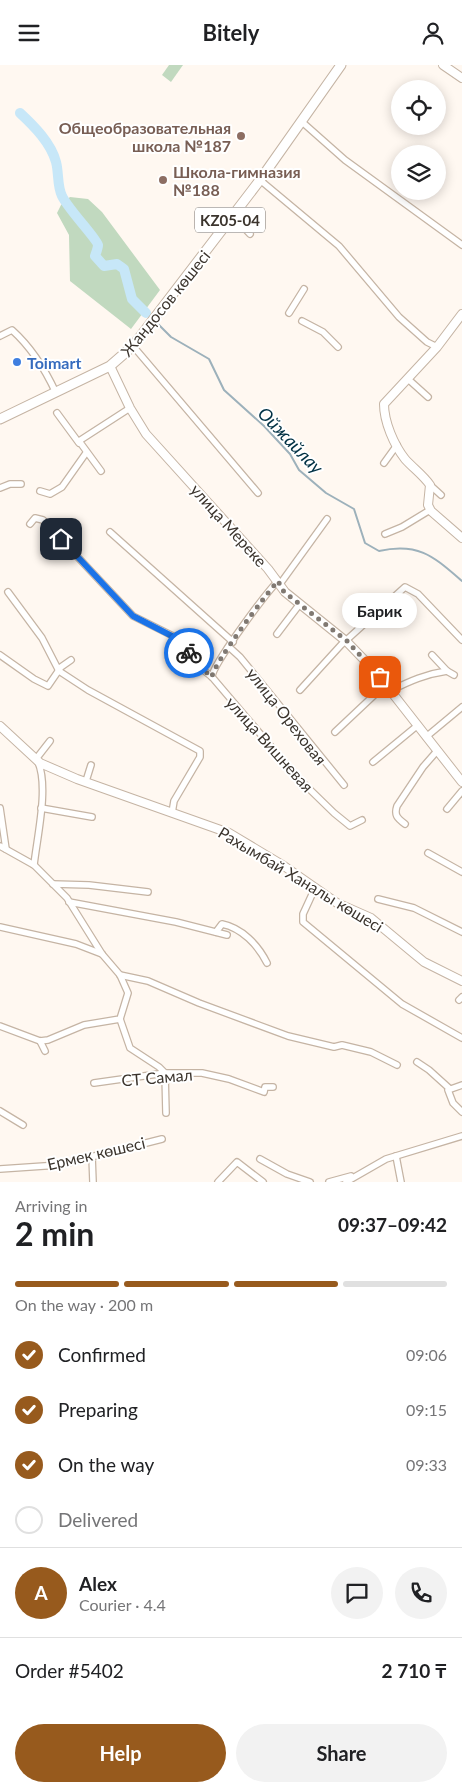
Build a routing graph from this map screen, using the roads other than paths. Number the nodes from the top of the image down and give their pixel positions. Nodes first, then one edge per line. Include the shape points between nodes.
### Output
1 (341, 65) edge
2 (444, 65) edge
3 (461, 75) edge
4 (301, 121) junction
5 (260, 179) junction
6 (233, 216) junction
7 (250, 234) dead end
8 (462, 245) edge
9 (304, 289) dead end
10 (289, 313) dead end
11 (462, 314) edge
12 (302, 321) dead end
13 (0, 336) edge
14 (133, 346) junction
15 (338, 347) dead end
16 (437, 347) junction
17 (110, 367) junction
18 (408, 379) junction
19 (56, 393) junction
20 (428, 397) dead end
21 (130, 408) junction
22 (57, 413) dead end
23 (0, 419) edge
24 (78, 440) junction
25 (397, 445) junction
26 (86, 453) junction
27 (384, 463) dead end
28 (101, 471) dead end
29 (21, 484) dead end
30 (430, 485) junction
31 (0, 488) edge
32 (40, 491) dead end
33 (258, 493) dead end
34 (441, 495) dead end
35 (430, 510) junction
36 (327, 519) dead end
37 (30, 524) dead end
38 (110, 532) dead end
39 (385, 534) dead end
40 (462, 538) edge
41 (279, 583) junction
42 (8, 592) dead end
43 (299, 605) junction
44 (277, 635) dead end
45 (462, 640) edge
46 (347, 641) junction
47 (231, 645) junction
48 (0, 655) edge
49 (432, 655) dead end
50 (71, 660) dead end
51 (437, 661) junction
52 (59, 671) junction
53 (447, 671) junction
54 (430, 674) junction
55 (454, 675) dead end
56 (212, 677) junction
57 (386, 684) junction
58 (300, 689) dead end
59 (392, 691) junction
60 (462, 707) edge
61 (418, 725) junction
62 (0, 726) edge
63 (335, 732) dead end
64 (426, 737) junction
65 (50, 741) dead end
66 (437, 751) junction
67 (36, 759) junction
68 (373, 762) dead end
69 (91, 765) dead end
70 (86, 781) junction
71 (462, 782) edge
72 (344, 785) dead end
73 (462, 791) edge
74 (0, 808) edge
75 (41, 808) junction
76 (447, 809) dead end
77 (172, 813) junction
78 (92, 817) dead end
79 (362, 820) dead end
80 (405, 824) dead end
81 (3, 848) edge
82 (428, 853) dead end
83 (34, 865) junction
84 (462, 872) edge
85 (53, 884) junction
86 (315, 888) junction
87 (148, 893) dead end
88 (378, 899) dead end
89 (69, 902) junction
90 (0, 927) edge
91 (216, 932) junction
92 (462, 932) edge
93 (227, 935) dead end
94 (102, 955) junction
95 (267, 963) dead end
96 (120, 975) junction
97 (462, 981) edge
98 (120, 1019) junction
99 (0, 1026) edge
100 (462, 1038) edge
101 (40, 1041) junction
102 (46, 1051) dead end
103 (417, 1062) dead end
104 (397, 1065) dead end
105 (165, 1073) junction
106 (94, 1083) dead end
107 (462, 1085) edge
108 (273, 1087) dead end
109 (450, 1089) junction
110 (0, 1111) edge
111 (462, 1112) edge
112 (166, 1113) dead end
113 (23, 1125) dead end
114 (462, 1136) edge
115 (162, 1139) dead end
116 (396, 1156) junction
117 (92, 1157) junction
118 (260, 1159) dead end
119 (0, 1169) edge
120 (359, 1173) junction
121 (93, 1182) edge
122 (218, 1182) edge
123 (263, 1182) edge
124 (310, 1182) edge
125 (329, 1182) edge
126 (346, 1182) edge
127 (401, 1182) edge

1 - 4 main road, Жандосов көшесі / KZ05-04
2 - 3 street
4 - 5 main road, Жандосов көшесі / KZ05-04
4 - 8 street via 346,160
5 - 6 main road, Жандосов көшесі / KZ05-04
5 - 16 street via 339,246 399,317
6 - 7 street
6 - 14 main road, Жандосов көшесі / KZ05-04
9 - 10 street
11 - 16 street
12 - 15 street via 323,332
13 - 19 street via 12,330 20,337 42,363
14 - 17 main road, Жандосов көшесі / KZ05-04
14 - 33 street
16 - 18 street
17 - 19 main road, Жандосов көшесі / KZ05-04
17 - 21 street, улица Мереке
18 - 20 street
18 - 25 street via 384,404
19 - 23 main road, Жандосов көшесі / KZ05-04
21 - 24 street
21 - 41 street, улица Мереке via 152,441
22 - 24 street
24 - 26 street
25 - 27 street
25 - 30 street via 405,459
26 - 28 street
26 - 32 street via 62,487 50,494
29 - 31 street
30 - 34 street
30 - 35 street
35 - 39 street
35 - 40 street
36 - 41 street
37 - 56 street, улица Вишневая via 36,518 43,520 133,616 172,636
38 - 47 street, улица Ореховая
41 - 43 street, улица Мереке
41 - 47 street
42 - 52 street via 42,638
43 - 44 street
43 - 46 street, улица Мереке
45 - 46 street via 418,593 405,587
46 - 57 street, улица Мереке
46 - 58 street
47 - 56 street
47 - 72 street, улица Ореховая
48 - 52 street via 44,685 50,684
49 - 51 street
50 - 52 street
51 - 53 street
51 - 54 street via 438,670
52 - 77 street via 199,749 200,757 174,801
53 - 54 street
53 - 55 street
54 - 59 street
56 - 79 street, улица Вишневая via 286,766 334,813 350,826
57 - 59 street, улица Мереке
57 - 63 street
59 - 61 street, улица Мереке
60 - 64 street
61 - 64 street, улица Мереке
61 - 68 street
62 - 67 street, Рахымбай Ханалы көшесі
64 - 66 street, улица Мереке
65 - 67 street
66 - 71 street, улица Мереке
66 - 80 street via 397,805 397,818
67 - 70 street, Рахымбай Ханалы көшесі
67 - 75 street via 41,770
69 - 70 street
70 - 77 street, Рахымбай Ханалы көшесі
73 - 76 street
74 - 81 street
75 - 78 street
75 - 83 street
77 - 86 street, Рахымбай Ханалы көшесі via 229,833
81 - 83 street
82 - 84 street
83 - 85 street
85 - 87 street
85 - 89 street
86 - 97 street, Рахымбай Ханалы көшесі via 337,903 371,917 419,959
86 - 100 street via 303,914 303,922 402,1004
88 - 92 street via 414,908
89 - 91 street
89 - 94 street
90 - 94 street via 76,944
91 - 93 street
91 - 95 street via 222,924 230,925 255,944
94 - 96 street
96 - 98 street via 128,993
96 - 104 street via 148,981 288,1036 371,1052
98 - 101 street via 84,1025
98 - 105 street via 130,1048
99 - 101 street
101 - 102 street
103 - 109 street
105 - 106 street, СТ Самал
105 - 108 street, СТ Самал via 210,1075 264,1092 265,1087
105 - 112 street
107 - 109 street
109 - 111 street via 448,1093
110 - 113 street
114 - 116 street
115 - 117 street, Ермек көшесі
116 - 120 street
116 - 127 street
117 - 119 street, Ермек көшесі via 59,1165
117 - 121 street
118 - 124 street
120 - 125 street
120 - 126 street
122 - 123 street via 237,1162

